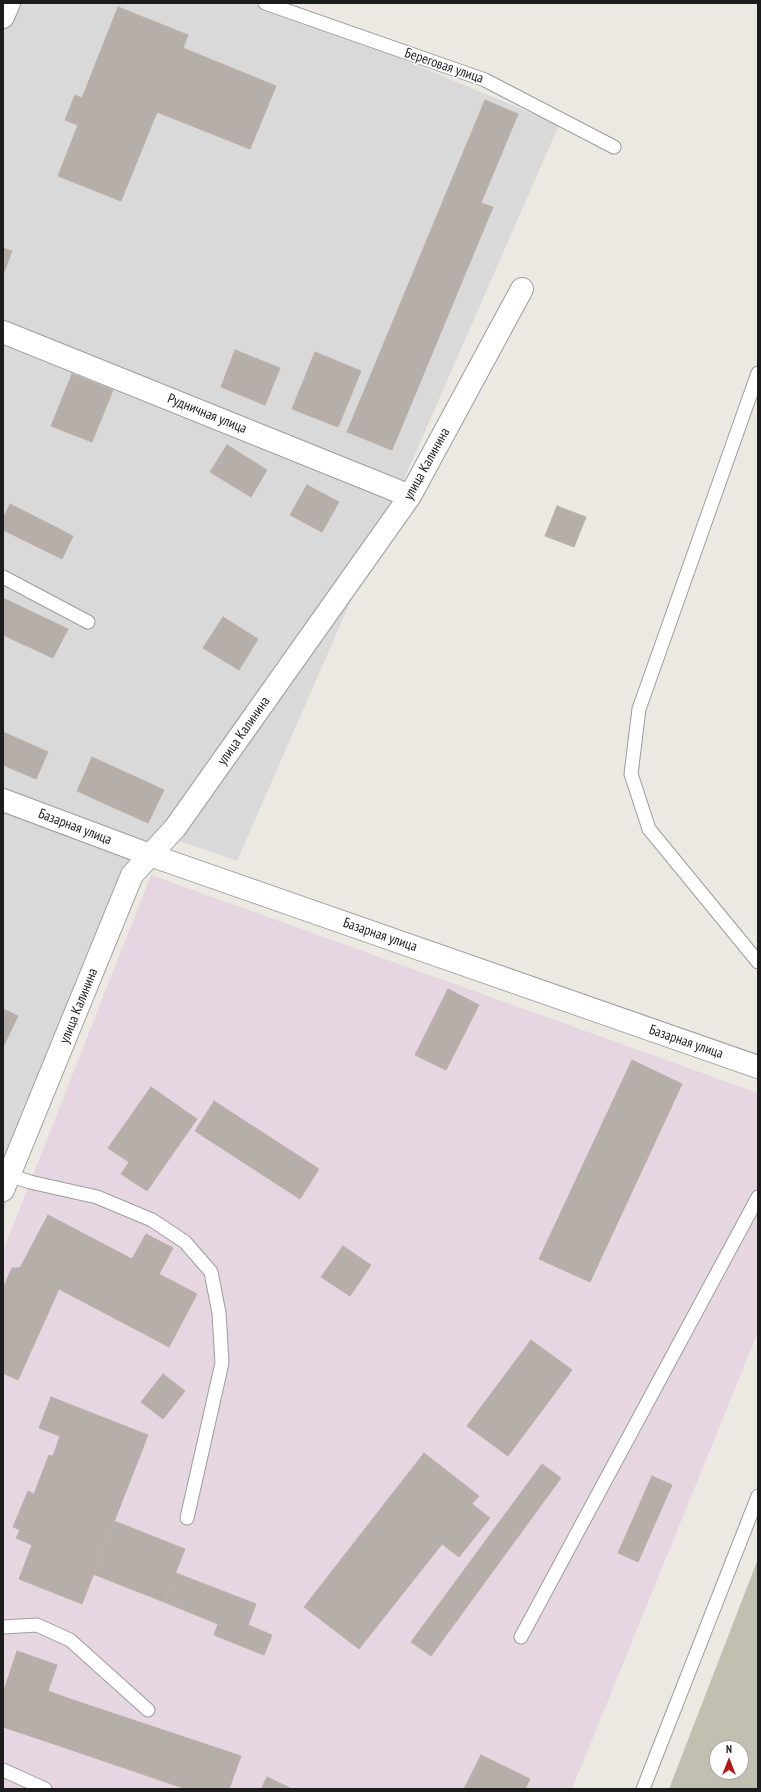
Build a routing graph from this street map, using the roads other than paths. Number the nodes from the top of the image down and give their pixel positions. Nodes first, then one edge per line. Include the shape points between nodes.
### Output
1 (9, 3) edge
2 (265, 3) edge
3 (3, 17) edge
4 (614, 147) dead end
5 (522, 289) dead end
6 (3, 332) edge
7 (758, 374) edge
8 (410, 496) junction
9 (3, 577) edge
10 (88, 622) dead end
11 (3, 800) edge
12 (150, 855) junction
13 (758, 962) edge
14 (758, 1067) edge
15 (6, 1183) edge
16 (758, 1197) edge
17 (758, 1496) edge
18 (187, 1518) dead end
19 (3, 1627) edge
20 (521, 1637) dead end
21 (148, 1710) dead end
22 (3, 1770) edge
23 (45, 1789) edge
24 (643, 1789) edge

1 - 3 street
2 - 4 lane, Береговая улица via 486,80
5 - 8 street, улица Калинина
6 - 8 street, Рудничная улица
7 - 13 lane via 639,709 631,774 649,829
8 - 12 street, улица Калинина via 175,828
9 - 10 lane
11 - 12 street, Базарная улица
12 - 14 street, Базарная улица
12 - 15 street, улица Калинина via 132,875
15 - 18 lane via 30,1182 96,1197 152,1220 185,1242 211,1272 219,1312 222,1363
16 - 20 lane
17 - 24 lane
19 - 21 lane via 37,1625 70,1640
22 - 23 lane

